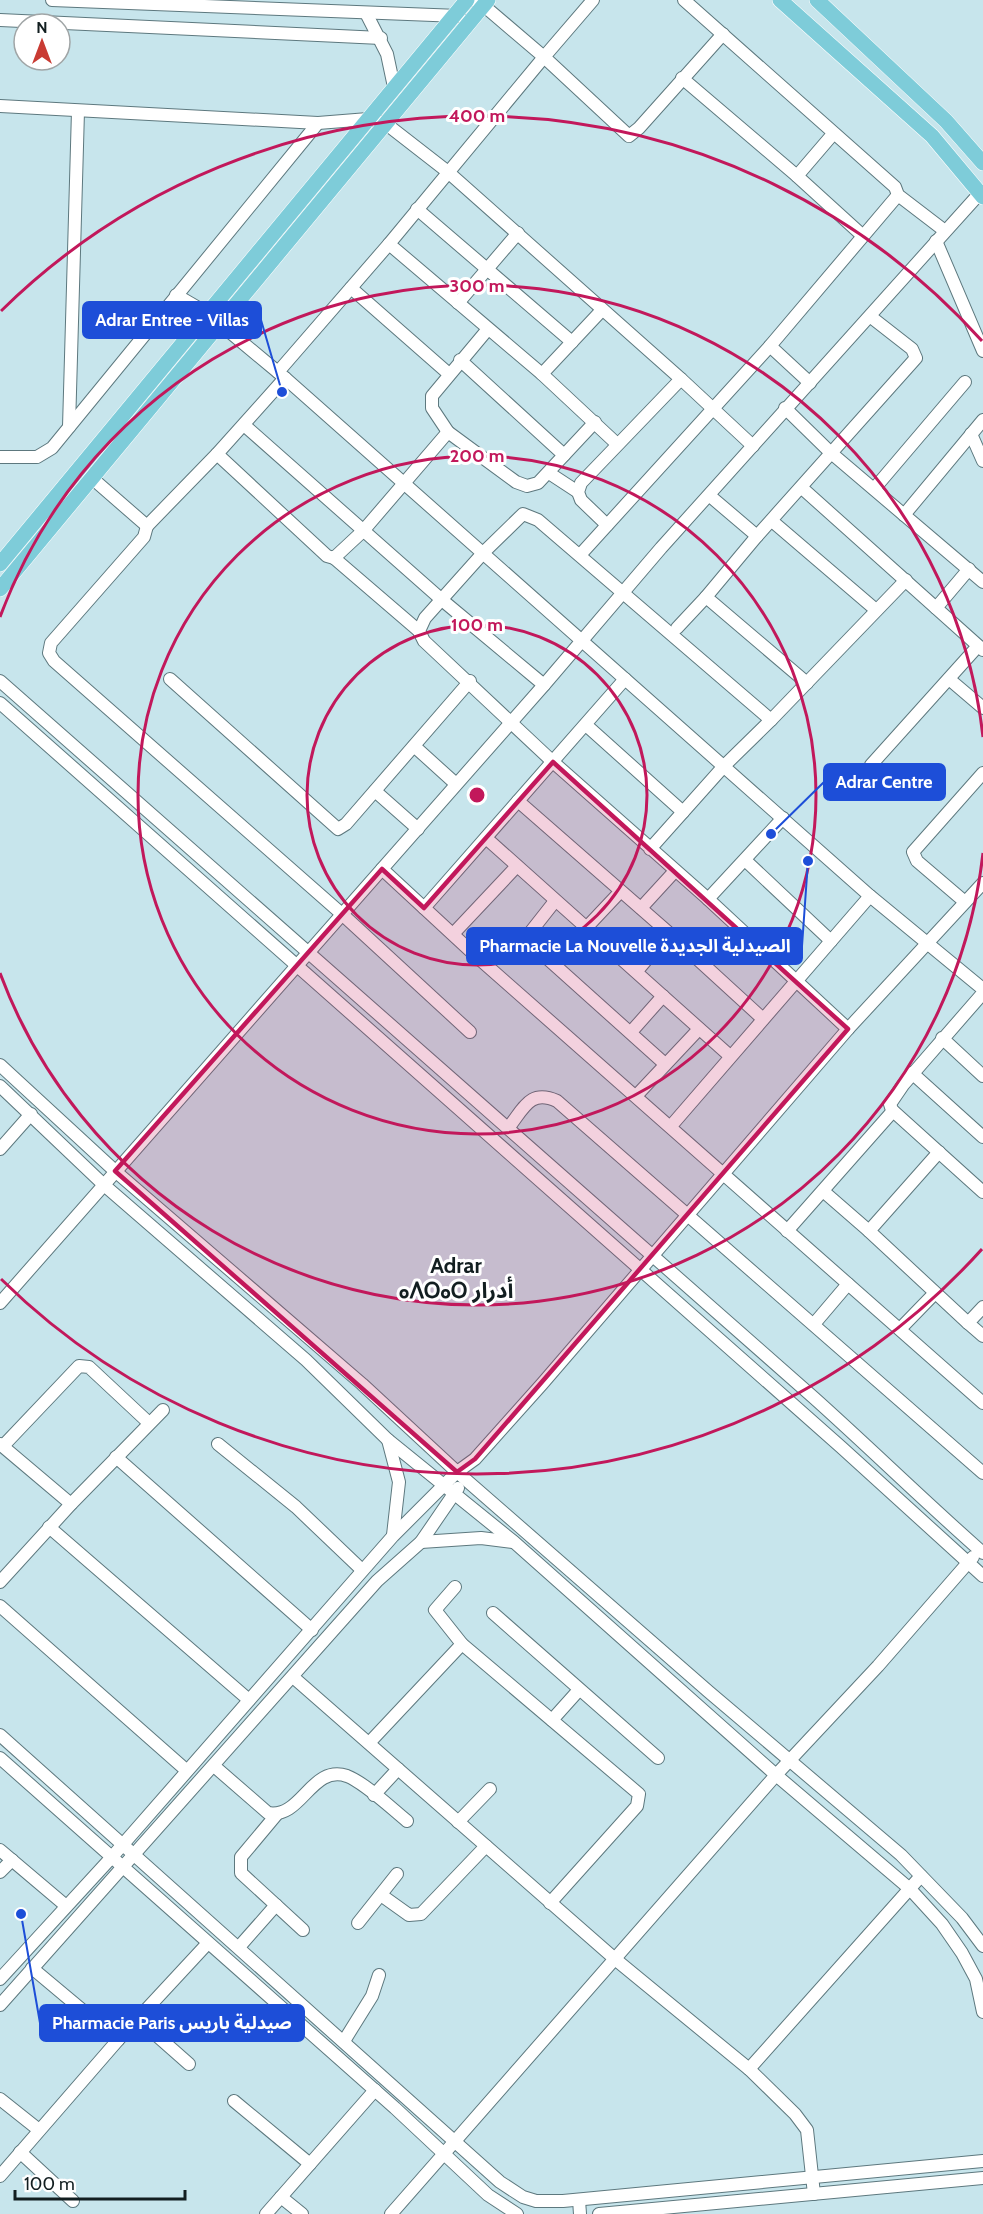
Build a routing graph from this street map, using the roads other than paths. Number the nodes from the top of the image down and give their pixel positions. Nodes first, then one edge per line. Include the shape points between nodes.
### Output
1 (52, 0) edge
2 (467, 0) edge
3 (593, 0) edge
4 (684, 0) edge
5 (780, 0) edge
6 (816, 0) edge
7 (480, 5) edge
8 (366, 13) junction
9 (454, 16) junction
10 (0, 20) edge
11 (723, 34) junction
12 (381, 38) junction
13 (544, 57) junction
14 (682, 78) junction
15 (394, 87) junction
16 (0, 106) edge
17 (78, 111) junction
18 (368, 119) junction
19 (318, 123) junction
20 (385, 123) junction
21 (833, 134) junction
22 (983, 163) edge
23 (448, 172) junction
24 (797, 176) junction
25 (898, 195) junction
26 (982, 195) edge
27 (417, 209) junction
28 (518, 233) junction
29 (863, 236) junction
30 (940, 236) junction
31 (389, 244) junction
32 (488, 268) junction
33 (351, 288) junction
34 (177, 295) junction
35 (458, 303) junction
36 (602, 310) junction
37 (871, 316) junction
38 (213, 318) junction
39 (488, 329) junction
40 (572, 342) junction
41 (770, 346) junction
42 (983, 351) edge
43 (460, 360) junction
44 (449, 374) junction
45 (542, 374) junction
46 (282, 375) junction
47 (681, 379) junction
48 (965, 382) dead end
49 (810, 383) junction
50 (712, 408) junction
51 (785, 408) junction
52 (983, 420) edge
53 (595, 422) junction
54 (244, 424) junction
55 (69, 427) junction
56 (448, 432) junction
57 (972, 434) junction
58 (617, 444) junction
59 (753, 446) junction
60 (830, 452) junction
61 (218, 454) junction
62 (564, 455) junction
63 (0, 457) edge
64 (983, 461) edge
65 (79, 468) junction
66 (549, 473) junction
67 (92, 477) junction
68 (405, 482) junction
69 (802, 488) junction
70 (874, 489) junction
71 (578, 492) junction
72 (710, 496) junction
73 (904, 515) junction
74 (772, 521) junction
75 (607, 525) junction
76 (147, 526) junction
77 (363, 531) junction
78 (757, 536) junction
79 (484, 552) junction
80 (580, 555) junction
81 (334, 558) junction
82 (0, 564) edge
83 (969, 569) junction
84 (906, 580) junction
85 (983, 582) edge
86 (0, 589) edge
87 (624, 594) junction
88 (706, 597) junction
89 (442, 600) junction
90 (936, 608) junction
91 (876, 610) junction
92 (677, 628) dead end
93 (419, 631) junction
94 (583, 641) junction
95 (981, 648) edge
96 (170, 679) dead end
97 (625, 679) junction
98 (949, 679) junction
99 (0, 681) edge
100 (470, 681) junction
101 (807, 683) junction
102 (544, 686) junction
103 (0, 703) edge
104 (983, 708) edge
105 (771, 720) junction
106 (511, 722) junction
107 (586, 725) junction
108 (414, 746) junction
109 (553, 762) junction
110 (872, 765) dead end
111 (724, 766) junction
112 (983, 773) edge
113 (456, 783) junction
114 (375, 791) junction
115 (518, 801) junction
116 (683, 812) junction
117 (783, 818) junction
118 (418, 829) junction
119 (486, 838) junction
120 (650, 849) junction
121 (745, 860) junction
122 (517, 866) junction
123 (382, 868) junction
124 (674, 872) junction
125 (983, 883) edge
126 (620, 891) junction
127 (870, 896) junction
128 (708, 899) junction
129 (555, 901) junction
130 (965, 902) junction
131 (424, 908) junction
132 (641, 908) junction
133 (343, 915) junction
134 (587, 927) junction
135 (669, 933) junction
136 (453, 934) junction
137 (831, 941) junction
138 (929, 943) junction
139 (311, 952) junction
140 (298, 965) junction
141 (637, 972) junction
142 (797, 980) junction
143 (983, 991) edge
144 (663, 996) junction
145 (763, 1019) junction
146 (699, 1029) junction
147 (848, 1029) junction
148 (470, 1032) dead end
149 (631, 1032) junction
150 (942, 1038) junction
151 (730, 1056) junction
152 (665, 1064) junction
153 (0, 1065) edge
154 (912, 1073) junction
155 (983, 1076) edge
156 (0, 1086) edge
157 (636, 1096) junction
158 (893, 1111) junction
159 (30, 1114) junction
160 (670, 1126) junction
161 (509, 1127) junction
162 (983, 1137) edge
163 (0, 1149) edge
164 (939, 1152) junction
165 (116, 1172) junction
166 (724, 1175) junction
167 (104, 1185) junction
168 (823, 1191) junction
169 (983, 1192) edge
170 (689, 1216) junction
171 (788, 1231) junction
172 (868, 1231) junction
173 (653, 1257) junction
174 (641, 1271) junction
175 (848, 1284) junction
176 (934, 1294) junction
177 (0, 1303) edge
178 (983, 1307) edge
179 (968, 1323) junction
180 (814, 1324) junction
181 (900, 1329) junction
182 (983, 1336) edge
183 (983, 1403) edge
184 (163, 1410) dead end
185 (149, 1423) junction
186 (388, 1440) junction
187 (218, 1444) dead end
188 (1, 1445) edge
189 (116, 1458) junction
190 (983, 1473) edge
191 (461, 1475) junction
192 (449, 1489) junction
193 (71, 1504) junction
194 (49, 1527) junction
195 (393, 1536) junction
196 (422, 1542) junction
197 (514, 1542) junction
198 (982, 1549) edge
199 (968, 1562) junction
200 (362, 1570) junction
201 (983, 1576) edge
202 (0, 1582) edge
203 (455, 1587) dead end
204 (0, 1606) edge
205 (493, 1613) dead end
206 (312, 1630) junction
207 (462, 1644) junction
208 (293, 1677) junction
209 (578, 1691) junction
210 (249, 1700) junction
211 (552, 1720) junction
212 (0, 1736) edge
213 (369, 1743) junction
214 (0, 1758) edge
215 (658, 1758) dead end
216 (789, 1762) junction
217 (214, 1766) junction
218 (398, 1769) junction
219 (186, 1770) junction
220 (776, 1775) junction
221 (490, 1789) dead end
222 (374, 1795) junction
223 (277, 1814) junction
224 (407, 1821) dead end
225 (458, 1822) junction
226 (121, 1846) junction
227 (486, 1846) junction
228 (0, 1850) edge
229 (133, 1857) junction
230 (111, 1858) junction
231 (12, 1860) junction
232 (123, 1869) junction
233 (0, 1872) edge
234 (397, 1874) dead end
235 (921, 1876) junction
236 (909, 1889) junction
237 (381, 1896) junction
238 (550, 1903) junction
239 (65, 1905) junction
240 (276, 1905) junction
241 (358, 1923) dead end
242 (303, 1930) dead end
243 (208, 1942) junction
244 (983, 1946) edge
245 (239, 1947) junction
246 (615, 1959) junction
247 (32, 1968) junction
248 (379, 1975) dead end
249 (0, 1978) edge
250 (0, 2005) edge
251 (983, 2012) edge
252 (138, 2019) junction
253 (118, 2040) junction
254 (345, 2042) junction
255 (189, 2064) dead end
256 (748, 2069) junction
257 (375, 2090) junction
258 (0, 2098) edge
259 (234, 2101) dead end
260 (39, 2130) junction
261 (455, 2142) junction
262 (20, 2152) junction
263 (444, 2154) junction
264 (983, 2161) edge
265 (310, 2164) junction
266 (0, 2176) edge
267 (812, 2177) junction
268 (983, 2178) edge
269 (641, 2193) junction
270 (814, 2194) junction
271 (281, 2197) junction
272 (579, 2200) junction
273 (73, 2201) dead end
274 (643, 2212) edge
275 (266, 2214) edge
276 (302, 2214) edge
277 (391, 2214) edge
278 (517, 2214) edge
279 (580, 2214) edge
280 (599, 2214) edge

1 - 8 street
2 - 9 main road
3 - 13 street
4 - 11 street
5 - 26 main road via 932,136
6 - 22 main road via 946,121
7 - 9 street
7 - 13 street
7 - 20 main road
8 - 9 street
8 - 12 street
9 - 15 main road
10 - 12 street
11 - 14 street
11 - 21 street
12 - 15 street
13 - 14 street via 629,136
13 - 23 street
14 - 24 street
15 - 18 main road
16 - 17 street
17 - 19 street
17 - 55 street
18 - 19 street
18 - 20 street
18 - 38 main road
19 - 34 street
20 - 23 street
20 - 38 main road
21 - 24 street
21 - 25 street via 895,187
23 - 27 street
23 - 28 street
24 - 29 street
25 - 29 street
25 - 30 street
26 - 30 street
27 - 31 street
27 - 32 street
28 - 32 street
28 - 36 street
29 - 41 street
30 - 37 street
30 - 42 street
31 - 33 street
31 - 35 street
32 - 35 street
32 - 40 street
33 - 44 street
33 - 46 street
34 - 38 street
34 - 55 street
35 - 39 street
36 - 40 street
36 - 47 street
37 - 49 street
37 - 60 street via 912,350 916,358
38 - 46 street
38 - 65 main road
38 - 67 main road
39 - 43 street
39 - 45 street
40 - 45 street
41 - 49 street
41 - 50 street
43 - 44 street
43 - 62 street
44 - 56 street via 431,400
45 - 53 street
46 - 54 street
46 - 68 street
47 - 50 street
47 - 58 street
48 - 70 street
49 - 51 street
50 - 59 street
50 - 75 street
51 - 59 street
51 - 60 street
52 - 57 street
53 - 58 street
53 - 62 street
54 - 61 street
54 - 77 street
55 - 63 street via 42,456
56 - 66 street via 520,485 538,483
56 - 68 street
57 - 64 street
57 - 73 street
58 - 71 street via 581,483
59 - 72 street
60 - 69 street
60 - 70 street
61 - 76 street
61 - 81 street via 327,556
62 - 66 street
65 - 67 street
65 - 82 main road
66 - 71 street
67 - 76 street
67 - 86 main road
68 - 77 street
68 - 79 street
69 - 74 street
69 - 84 street
70 - 73 street
71 - 75 street via 581,500
72 - 78 street
72 - 87 street
73 - 83 street
74 - 78 street
74 - 91 street
75 - 80 street
76 - 133 street via 144,537 51,643 49,653 65,672
77 - 81 street
77 - 89 street
78 - 88 street
79 - 80 street via 523,514 528,514
79 - 89 street
79 - 94 street
80 - 87 street
81 - 93 street
83 - 85 street
83 - 90 street
84 - 90 street
84 - 91 street
87 - 94 street
87 - 105 street
88 - 92 street
88 - 101 street
89 - 93 street
89 - 102 street
90 - 95 street
91 - 101 street
93 - 100 street via 426,645
94 - 97 street
94 - 102 street
95 - 98 street
96 - 114 street via 335,828 343,827
97 - 107 street
97 - 111 street
98 - 104 street
98 - 110 street
99 - 139 street
100 - 106 street
100 - 108 street
101 - 105 street
102 - 106 street
103 - 140 street
105 - 111 street
106 - 109 street
106 - 113 street
107 - 109 street
107 - 116 street
108 - 113 street
108 - 114 street
109 - 115 street
109 - 120 street
111 - 116 street
111 - 117 street
112 - 130 street via 913,852 917,861
113 - 118 street
114 - 118 street
115 - 119 street
115 - 126 street
116 - 120 street
117 - 121 street
117 - 127 street
118 - 123 street
119 - 122 street
119 - 131 street
120 - 124 street
121 - 128 street
121 - 137 street
122 - 129 street
122 - 136 street
123 - 131 street
123 - 133 street
124 - 128 street
124 - 132 street
125 - 130 street
126 - 132 street
126 - 134 street
127 - 137 street
127 - 138 street
128 - 142 street
129 - 134 street
129 - 149 street via 529,934 529,942
130 - 138 street
131 - 136 street
132 - 135 street
133 - 139 street
133 - 148 street
134 - 141 street
135 - 141 street
135 - 145 street
136 - 157 street
137 - 142 street
138 - 143 street
138 - 147 street
139 - 140 street
139 - 161 street
140 - 165 street
140 - 174 street
141 - 144 street
142 - 145 street
142 - 147 street
143 - 150 street
144 - 146 street
144 - 149 street
145 - 151 street
146 - 151 street
146 - 152 street
147 - 166 street
149 - 152 street
150 - 154 street
150 - 155 street
151 - 160 street
152 - 157 street
153 - 165 street
154 - 158 street via 890,1101
154 - 162 street
156 - 159 street
157 - 160 street
158 - 164 street
158 - 168 street
159 - 163 street
159 - 167 street
160 - 166 street
161 - 170 street via 532,1099 540,1095 557,1101
161 - 173 street
164 - 169 street
164 - 172 street
165 - 167 street
165 - 191 street via 353,1376
166 - 170 street
166 - 171 street
167 - 177 street
167 - 186 street via 290,1345
168 - 171 street
168 - 172 street
170 - 173 street
170 - 180 street
171 - 175 street
172 - 176 street
173 - 174 street
173 - 198 street
174 - 191 street
174 - 199 street
175 - 180 street
175 - 181 street
176 - 179 street
176 - 181 street
178 - 179 street
179 - 182 street
180 - 190 street
181 - 183 street
184 - 185 street
185 - 188 street via 88,1367 80,1366
185 - 189 street
186 - 192 street
186 - 195 street via 399,1482
187 - 200 street via 296,1507
188 - 193 street
189 - 193 street
189 - 206 street
191 - 192 street
191 - 216 street
192 - 195 street
192 - 196 street
192 - 197 street
193 - 194 street
194 - 202 street
194 - 210 street
195 - 200 street
196 - 197 street via 481,1538
196 - 208 street via 377,1581
197 - 220 street
198 - 199 street
199 - 201 street
199 - 216 street
200 - 206 street
203 - 207 street via 435,1610
204 - 219 street
205 - 209 street
206 - 210 street
207 - 211 street
207 - 213 street
208 - 213 street
208 - 217 street
209 - 211 street
209 - 215 street
210 - 219 street
211 - 238 street via 639,1794 637,1806
212 - 226 street
213 - 218 street
214 - 230 street
216 - 220 street
216 - 235 street
217 - 223 street via 268,1813
217 - 229 street
218 - 222 street
218 - 225 street
219 - 226 street
220 - 236 street
220 - 246 street
221 - 225 street
222 - 223 street via 349,1777 335,1773 323,1776 287,1811
222 - 224 street
223 - 240 street via 241,1857 240,1865 241,1874
225 - 227 street
226 - 229 street
226 - 230 street
227 - 237 street via 421,1914 409,1915
227 - 238 street
228 - 231 street
229 - 232 street
229 - 245 street
230 - 232 street
230 - 239 street
231 - 233 street
231 - 239 street
232 - 243 street
232 - 247 street
234 - 237 street
235 - 236 street
235 - 244 street via 962,1917
236 - 251 street via 957,1946 976,1979
236 - 256 street
237 - 241 street
238 - 246 street
239 - 249 street
240 - 242 street
240 - 245 street
243 - 252 street
243 - 257 street
245 - 254 street
246 - 256 street
246 - 261 street
247 - 250 street
247 - 253 street
248 - 254 street via 372,1996
252 - 253 street
252 - 255 street
253 - 260 street
254 - 261 street
256 - 267 street via 807,2130
257 - 263 street
257 - 265 street
258 - 260 street
259 - 265 street
260 - 262 street
261 - 263 street
261 - 272 street via 523,2197 536,2201
262 - 266 street
262 - 273 street
263 - 277 street
263 - 278 street via 488,2195
264 - 267 street
265 - 271 street
267 - 269 street
267 - 270 street
268 - 270 street
269 - 272 street
269 - 274 street
270 - 274 street
271 - 275 street
271 - 276 street
272 - 279 street
274 - 280 street

